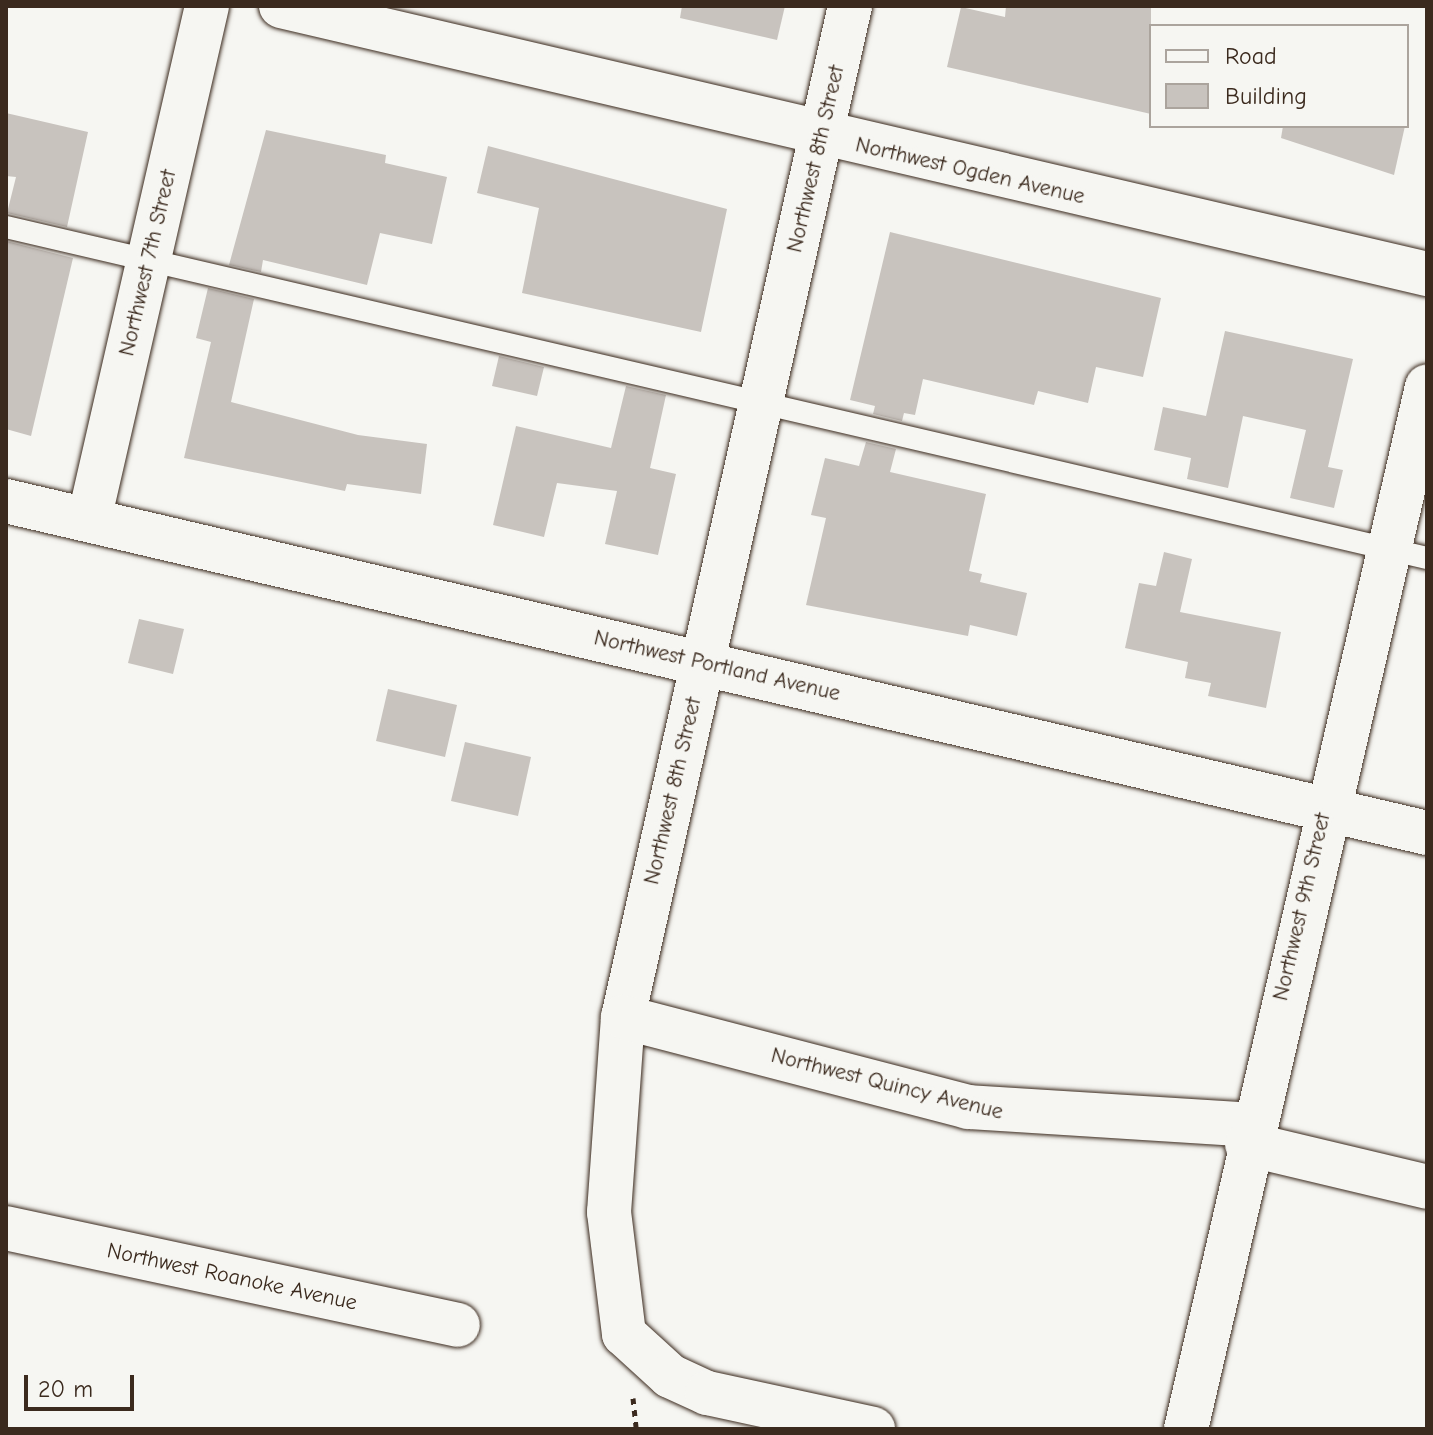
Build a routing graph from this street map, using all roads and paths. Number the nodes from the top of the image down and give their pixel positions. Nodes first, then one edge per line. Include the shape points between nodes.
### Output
1 (207, 6) edge
2 (281, 6) edge
3 (850, 6) edge
4 (822, 137) junction
5 (6, 227) edge
6 (149, 260) junction
7 (1427, 274) edge
8 (1427, 387) edge
9 (761, 401) junction
10 (6, 501) edge
11 (89, 520) junction
12 (1408, 553) edge
13 (702, 663) junction
14 (1324, 810) junction
15 (1427, 833) edge
16 (623, 1017) junction
17 (1250, 1135) junction
18 (1427, 1187) edge
19 (6, 1228) edge
20 (458, 1325) dead end
21 (873, 1429) edge
22 (1186, 1429) edge

1 - 6 street, Northwest 7th Street
2 - 4 street, Northwest Ogden Avenue
3 - 4 street, Northwest 8th Street
4 - 7 street, Northwest Ogden Avenue
4 - 9 street, Northwest 8th Street
5 - 6 lane
6 - 9 lane
6 - 11 street, Northwest 7th Street
8 - 12 street, Northwest 9th Street
9 - 12 lane
9 - 13 street, Northwest 8th Street
10 - 11 street, Northwest Portland Avenue
11 - 13 street, Northwest Portland Avenue
12 - 14 street, Northwest 9th Street
13 - 14 street, Northwest Portland Avenue
13 - 16 street, Northwest 8th Street
14 - 15 street, Northwest Portland Avenue
14 - 17 street, Northwest 9th Street
16 - 17 street, Northwest Quincy Avenue via 968,1107
16 - 21 street, Northwest 8th Street via 609,1147 624,1334 670,1376 707,1393
17 - 18 street, Northwest Quincy Avenue
17 - 22 street, Northwest 9th Street
19 - 20 street, Northwest Roanoke Avenue

